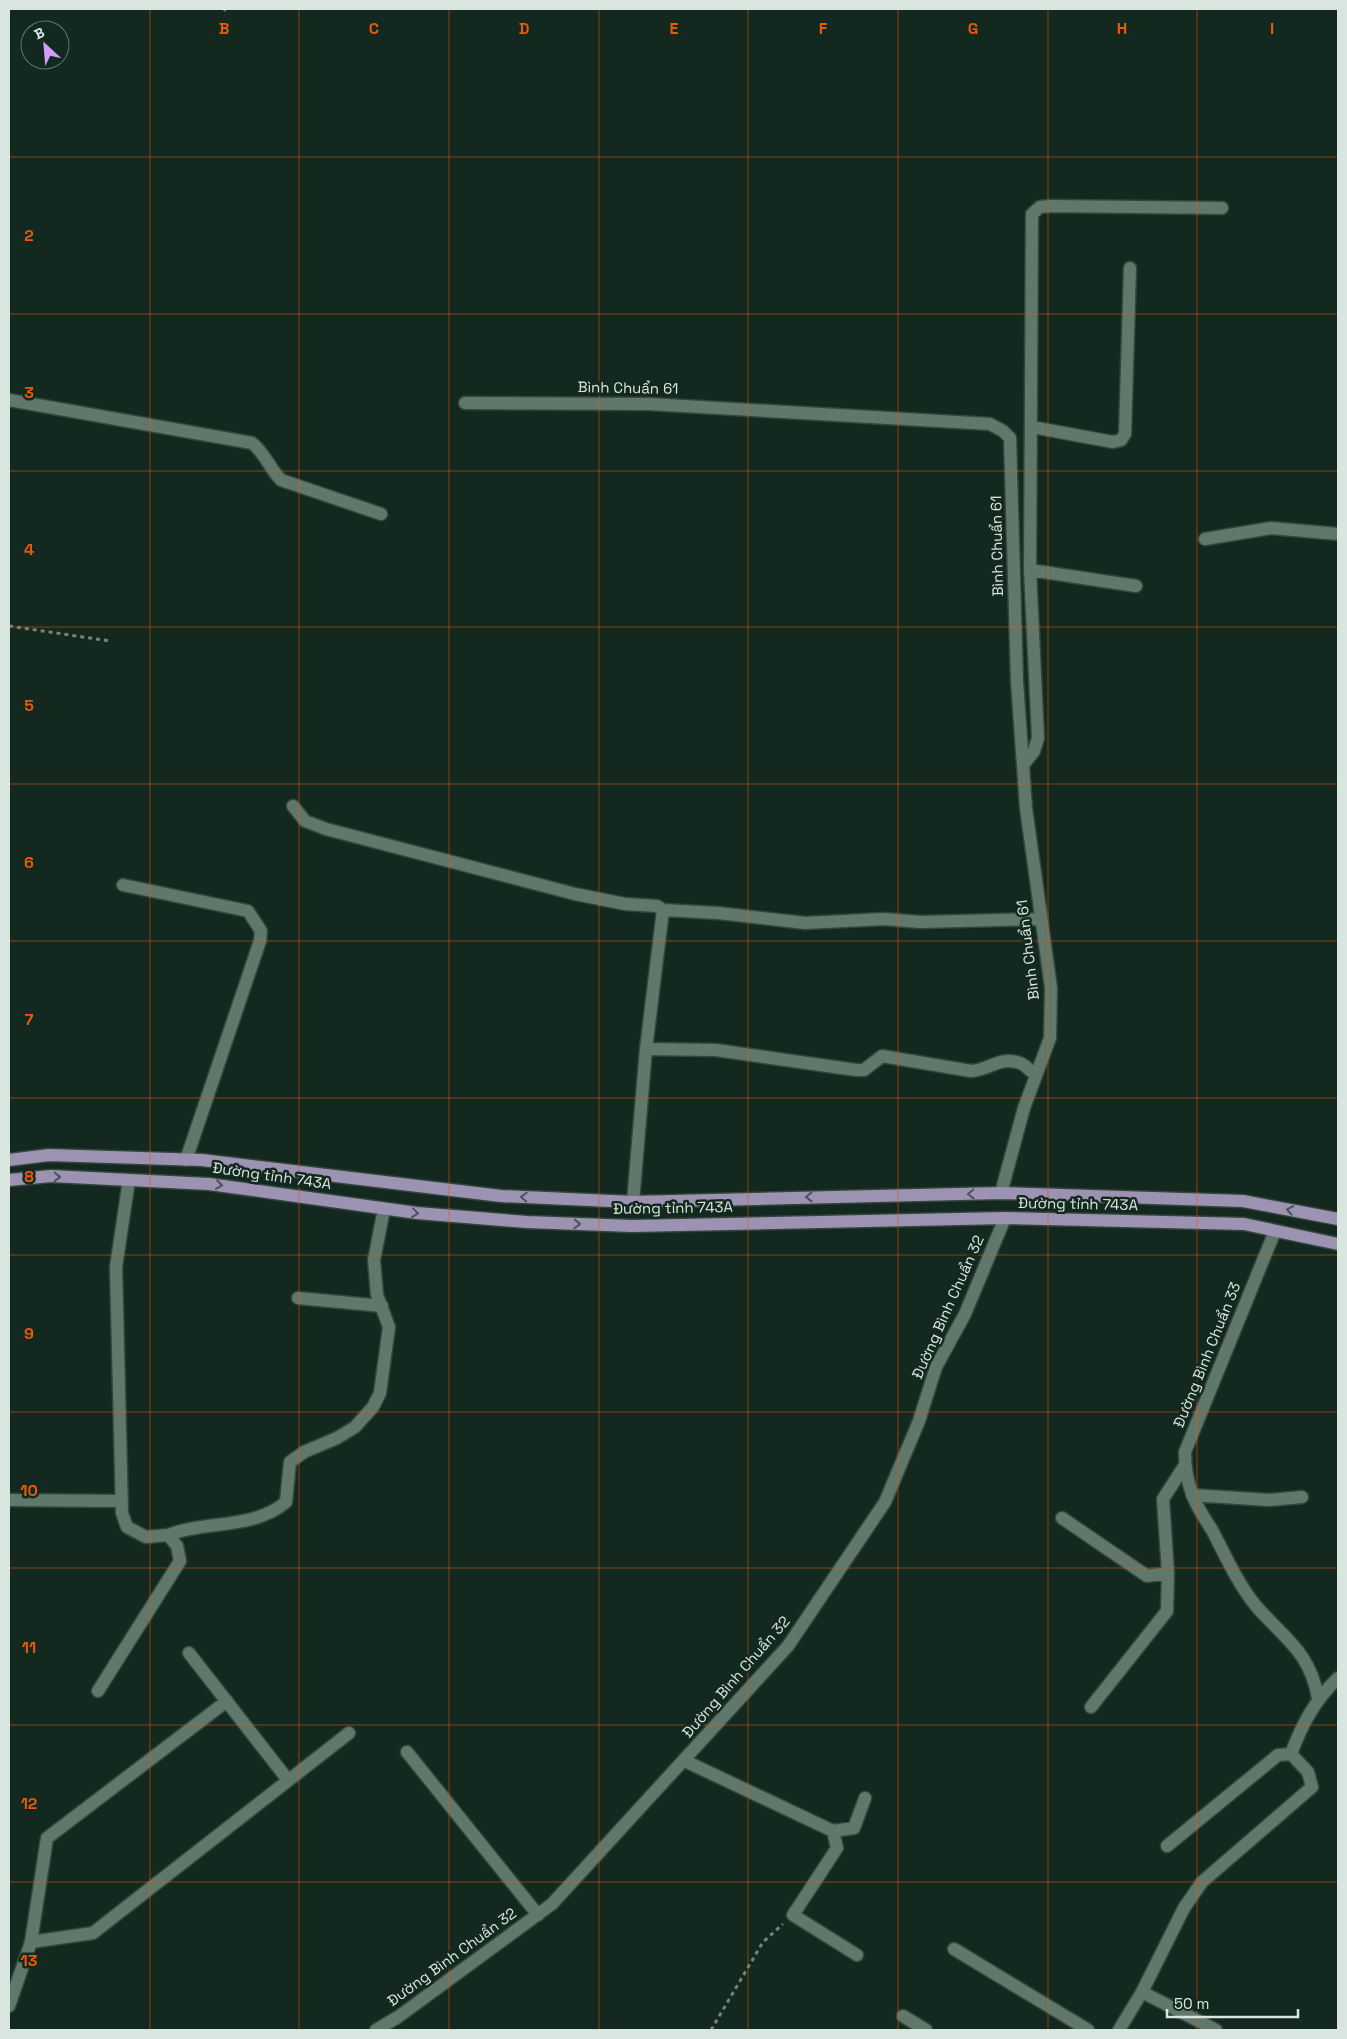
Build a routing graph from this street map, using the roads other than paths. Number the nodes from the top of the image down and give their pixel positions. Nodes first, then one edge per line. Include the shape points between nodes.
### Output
1 (1222, 208) dead end
2 (1130, 268) dead end
3 (9, 400) edge
4 (465, 403) dead end
5 (1032, 427) junction
6 (381, 514) dead end
7 (1338, 534) edge
8 (1205, 539) dead end
9 (1030, 570) junction
10 (1136, 586) dead end
11 (1023, 765) junction
12 (293, 806) dead end
13 (123, 885) dead end
14 (663, 910) junction
15 (1041, 919) junction
16 (646, 1049) junction
17 (1036, 1074) junction
18 (9, 1160) edge
19 (186, 1160) junction
20 (9, 1180) edge
21 (129, 1180) junction
22 (1001, 1194) junction
23 (633, 1202) junction
24 (384, 1208) junction
25 (1004, 1218) junction
26 (1338, 1218) edge
27 (1275, 1231) junction
28 (1338, 1244) edge
29 (298, 1298) dead end
30 (382, 1306) junction
31 (1185, 1465) junction
32 (1192, 1495) junction
33 (1302, 1497) dead end
34 (9, 1500) edge
35 (122, 1501) junction
36 (1062, 1518) dead end
37 (168, 1535) junction
38 (1168, 1573) junction
39 (189, 1653) dead end
40 (1338, 1678) edge
41 (98, 1692) dead end
42 (1318, 1698) junction
43 (226, 1701) junction
44 (1091, 1707) dead end
45 (349, 1733) dead end
46 (406, 1752) dead end
47 (1291, 1754) junction
48 (685, 1762) junction
49 (288, 1780) junction
50 (865, 1798) dead end
51 (834, 1831) junction
52 (1167, 1846) dead end
53 (538, 1915) junction
54 (31, 1942) junction
55 (954, 1949) dead end
56 (857, 1955) dead end
57 (1142, 1992) junction
58 (9, 2006) edge
59 (903, 2016) dead end
60 (376, 2030) edge
61 (926, 2030) edge
62 (1088, 2030) edge
63 (1119, 2030) edge
64 (1216, 2030) edge

1 - 5 street via 1050,206 1040,207 1032,214
2 - 5 street via 1126,434 1113,442
3 - 6 street via 252,443 281,480
4 - 11 street, Bình Chuẩn 61 via 648,404 990,424 1003,430 1010,438 1011,447
5 - 9 street
7 - 8 street via 1271,528
9 - 10 street
9 - 11 street via 1038,738 1034,751
11 - 15 street, Bình Chuẩn 61
12 - 14 street via 305,821 326,829 575,894 625,904 657,906
13 - 19 street via 248,911 261,931
14 - 15 street via 804,923 884,919 920,922
14 - 16 street
15 - 17 street, Bình Chuẩn 61 via 1051,988 1050,1038
16 - 17 street via 716,1050 856,1070 864,1070 882,1056 971,1070 980,1070 1002,1060 1022,1063
16 - 23 street
17 - 22 street, Bình Chuẩn 61
18 - 19 main road, Đường tỉnh 743A via 49,1155
23 -> 19 main road, Đường tỉnh 743A via 501,1196
20 -> 21 main road, Đường tỉnh 743A via 51,1176
21 -> 24 main road, Đường tỉnh 743A via 209,1184
21 - 35 street via 116,1267
22 -> 23 main road, Đường tỉnh 743A
26 -> 22 main road, Đường tỉnh 743A via 1243,1201
24 -> 25 main road, Đường tỉnh 743A via 527,1222 632,1226
24 - 30 street via 374,1260 377,1295
25 - 27 main road, Đường tỉnh 743A via 1244,1224
25 - 48 street, Đường Bình Chuẩn 32 via 965,1314 936,1367 919,1420 884,1502 788,1646
27 - 28 main road, Đường tỉnh 743A
27 - 31 street, Đường Bình Chuẩn 33 via 1185,1452
29 - 30 street
30 - 37 street via 389,1327 380,1393 373,1407 356,1426 290,1462 286,1502 276,1510 252,1519 184,1529
31 - 32 street, Đường Bình Chuẩn 33
31 - 38 street via 1163,1499
32 - 33 street via 1269,1500
32 - 42 street, Đường Bình Chuẩn 33 via 1242,1586 1305,1658 1315,1678
34 - 35 street
35 - 37 street via 127,1527 146,1537
36 - 38 street via 1147,1576
37 - 41 street via 177,1546 180,1561
38 - 44 street via 1167,1611
39 - 43 street
40 - 42 street
42 - 47 street
43 - 49 street
43 - 54 street via 47,1838
45 - 49 street
46 - 53 street
47 - 52 street via 1278,1755
47 - 57 street via 1308,1772 1312,1787 1202,1882 1184,1908
48 - 51 street
48 - 53 street, Đường Bình Chuẩn 32
49 - 54 street via 93,1933
50 - 51 street via 854,1828
51 - 56 street via 837,1848 794,1915
53 - 60 street, Đường Bình Chuẩn 32
54 - 58 street
55 - 62 street
57 - 63 street
57 - 64 street
59 - 61 street

